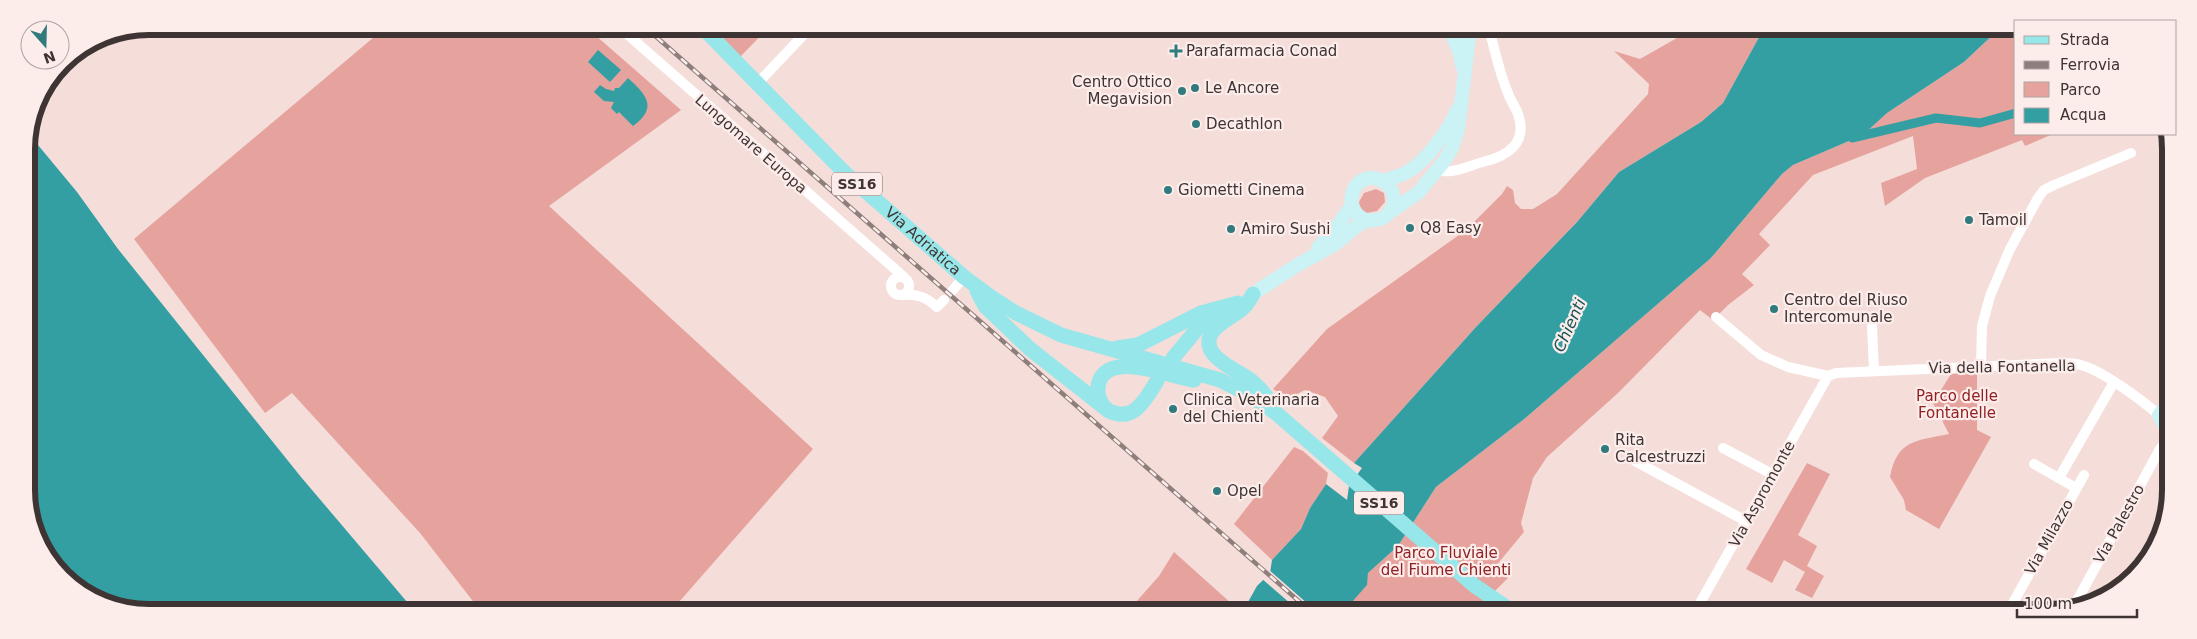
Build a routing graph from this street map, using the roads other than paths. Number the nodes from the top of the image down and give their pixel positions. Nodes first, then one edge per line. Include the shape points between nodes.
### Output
1 (628, 35) edge
2 (710, 35) edge
3 (803, 35) edge
4 (1452, 35) edge
5 (1469, 35) edge
6 (1491, 35) edge
7 (1463, 76) junction
8 (757, 84) junction
9 (1461, 100) junction
10 (2127, 155) dead end
11 (1438, 170) junction
12 (1383, 181) junction
13 (1352, 205) junction
14 (1390, 212) junction
15 (1368, 221) junction
16 (884, 259) junction
17 (1308, 259) junction
18 (904, 278) junction
19 (969, 281) junction
20 (892, 282) junction
21 (952, 291) dead end
22 (1253, 294) junction
23 (903, 295) junction
24 (940, 303) dead end
25 (1238, 303) junction
26 (1716, 317) dead end
27 (1872, 324) dead end
28 (1108, 349) junction
29 (1173, 358) dead end
30 (1981, 366) junction
31 (1874, 371) junction
32 (1828, 376) junction
33 (1220, 380) junction
34 (1157, 381) dead end
35 (2114, 382) junction
36 (1104, 407) junction
37 (2162, 409) edge
38 (1280, 417) junction
39 (2162, 447) edge
40 (1723, 448) dead end
41 (1635, 461) dead end
42 (2034, 464) dead end
43 (1772, 474) junction
44 (2084, 475) dead end
45 (2059, 478) junction
46 (2076, 488) junction
47 (1746, 521) junction
48 (2078, 600) edge
49 (1499, 604) edge
50 (1699, 604) edge
51 (2012, 604) edge

1 - 16 street, Lungomare Europa
2 - 8 main road, Via Adriatica / SS16
3 - 8 street
4 - 7 main road via 1460,54
5 - 7 main road
6 - 11 street via 1518,115 1519,139 1498,159 1452,171
7 - 9 main road
8 - 19 main road, Via Adriatica / SS16 via 846,174
9 - 11 main road via 1455,138
9 - 12 main road via 1447,129 1420,162
10 - 30 street via 2049,187 2038,198 2010,249 1990,296 1982,326
11 - 14 main road via 1418,193
12 - 13 main road via 1371,178 1358,184 1352,192
12 - 14 main road via 1393,195
13 - 15 main road via 1356,214
13 - 17 main road
14 - 15 main road via 1380,220
15 - 17 main road
16 - 18 street, Lungomare Europa
16 - 20 street
17 - 22 main road
18 - 20 street via 896,278
18 - 23 street via 909,288
19 - 21 street
19 - 28 main road, Via Adriatica / SS16 via 1038,325
19 - 36 main road via 985,306 1018,338
20 - 23 street via 893,293
22 - 25 main road
22 - 38 main road via 1243,308 1214,330 1210,345 1220,361 1263,391
23 - 24 street via 914,294
25 - 28 main road via 1201,313 1138,345
25 - 29 main road via 1198,328
26 - 32 street, Via della Fontanella via 1761,356 1788,367
27 - 31 street
28 - 33 main road, SS16
30 - 31 street, Via della Fontanella
30 - 35 street, Via della Fontanella via 2078,364
31 - 32 street, Via della Fontanella
32 - 43 street, Via Aspromonte
33 - 36 main road via 1188,380 1128,366 1114,366 1103,374 1098,385 1098,396
33 - 38 main road, SS16
34 - 36 main road via 1132,413 1118,414
35 - 37 street, Via della Fontanella
35 - 45 street, Via Milazzo
38 - 49 main road, SS16
39 - 48 street, Via Palestro
40 - 43 street
41 - 47 street
42 - 45 street, Via Milazzo
43 - 47 street, Via Aspromonte
44 - 46 street, Via Milazzo
45 - 46 street, Via Milazzo
46 - 51 street, Via Milazzo
47 - 50 street, Via Aspromonte

